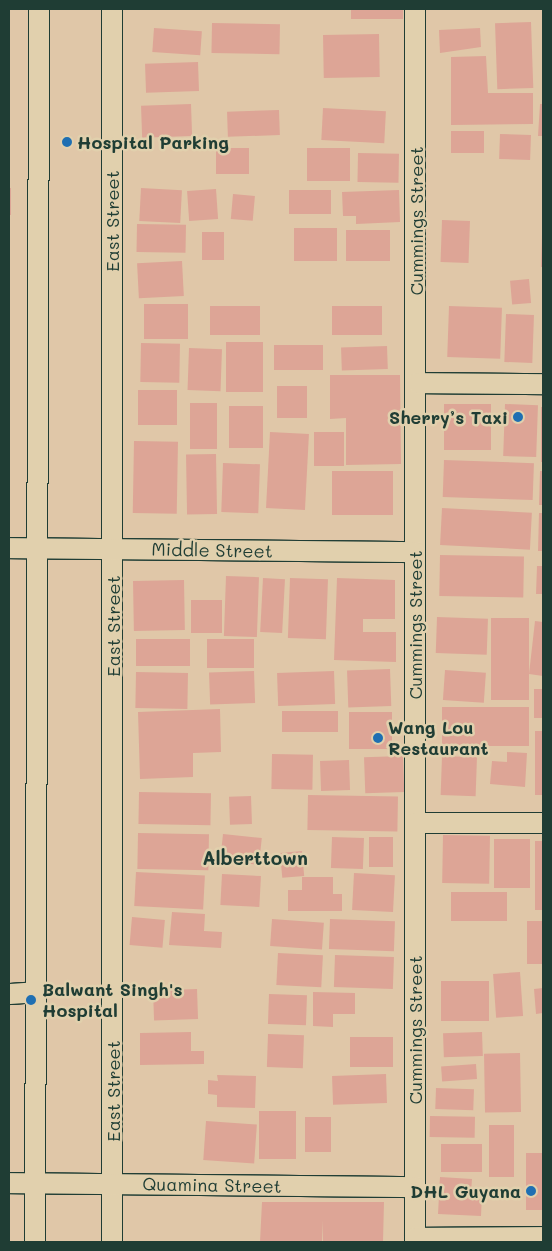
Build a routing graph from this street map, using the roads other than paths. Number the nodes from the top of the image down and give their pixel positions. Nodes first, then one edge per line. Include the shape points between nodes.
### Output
1 (39, 9) edge
2 (112, 9) edge
3 (415, 9) edge
4 (417, 383) junction
5 (543, 384) edge
6 (9, 548) edge
7 (37, 548) junction
8 (112, 549) junction
9 (415, 552) junction
10 (415, 823) junction
11 (543, 823) edge
12 (36, 992) junction
13 (9, 994) edge
14 (9, 1183) edge
15 (35, 1183) junction
16 (113, 1184) junction
17 (415, 1187) junction
18 (543, 1237) edge
19 (415, 1240) edge
20 (35, 1242) edge
21 (112, 1242) edge

1 - 7 street
2 - 8 street, East Street
3 - 4 street, Cummings Street
4 - 5 street
4 - 9 street, Cummings Street
6 - 7 street, Middle Street
7 - 8 street, Middle Street
7 - 12 street
8 - 9 street, Middle Street
8 - 16 street, East Street
9 - 10 street, Cummings Street
10 - 11 street
10 - 17 street, Cummings Street
12 - 13 street
12 - 15 street
14 - 15 street, Quamina Street
15 - 16 street, Quamina Street
15 - 20 street
16 - 17 street, Quamina Street
16 - 21 street, East Street
17 - 19 street, Cummings Street
18 - 19 street

